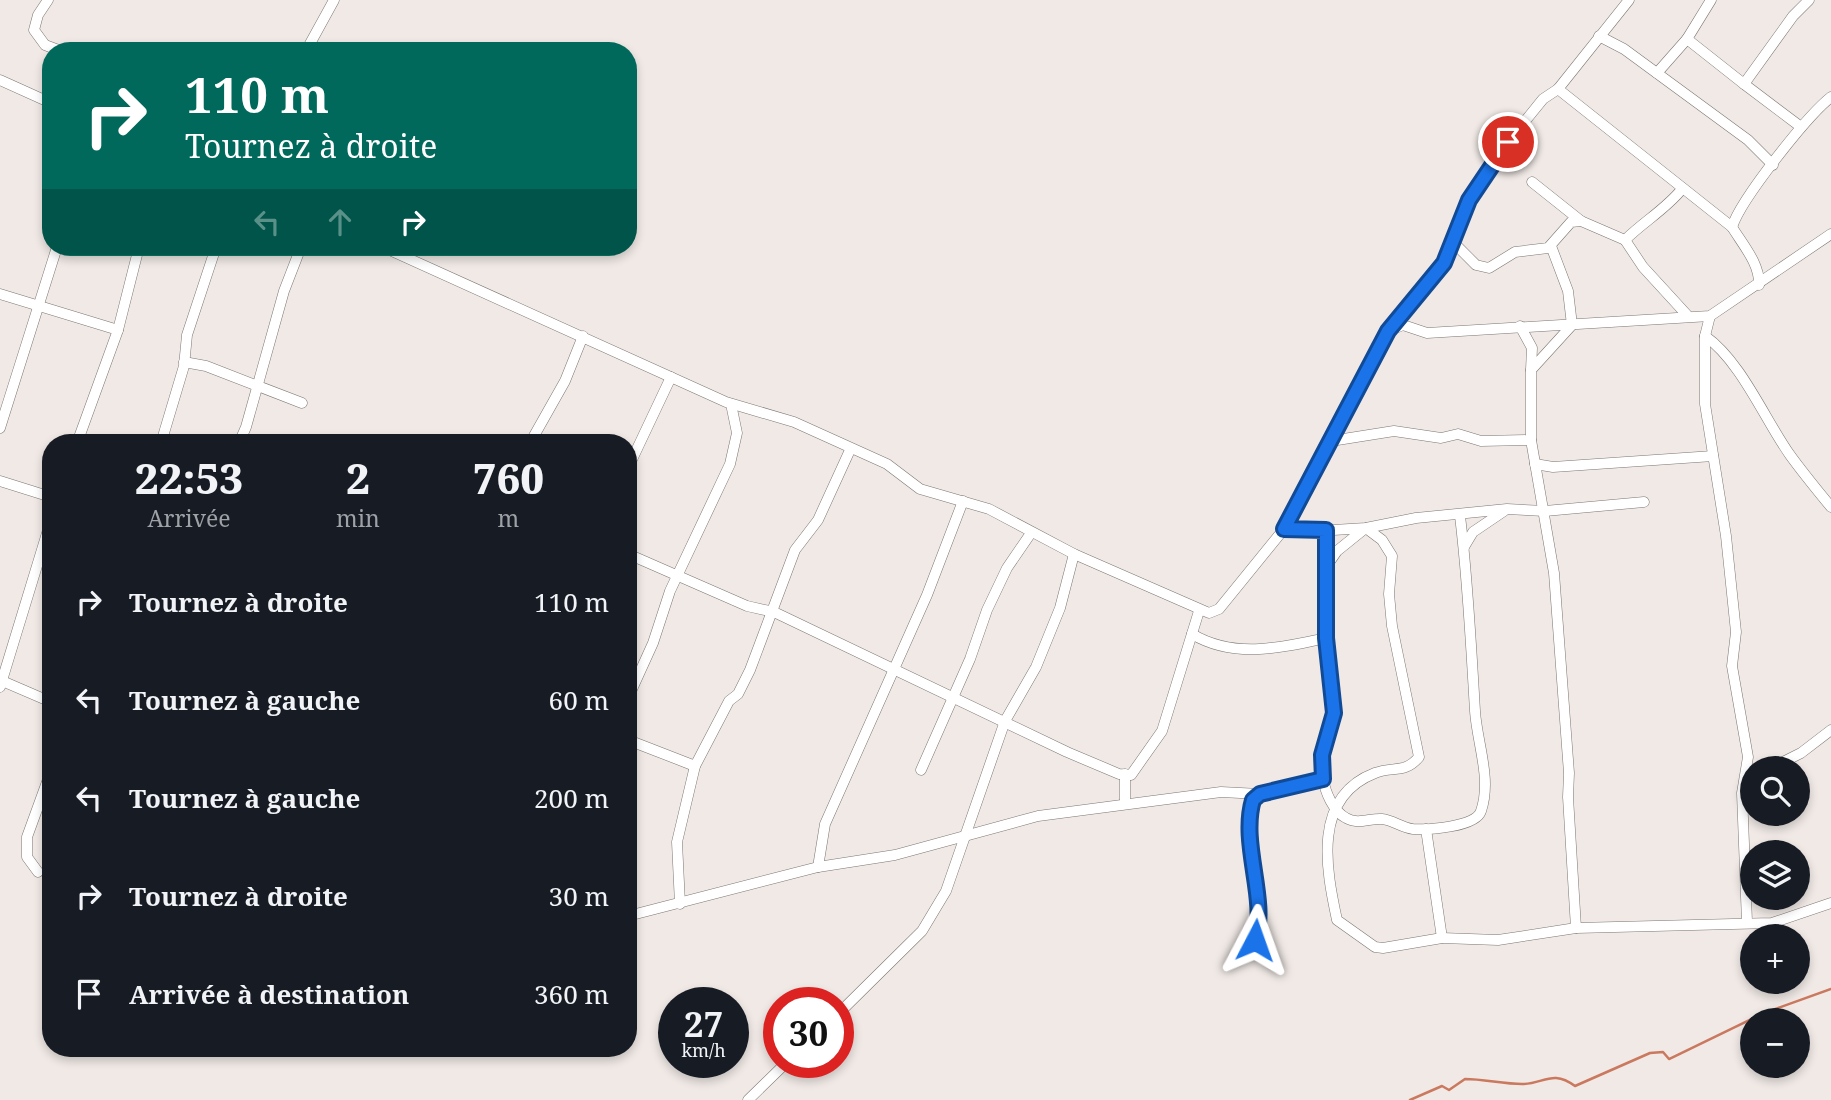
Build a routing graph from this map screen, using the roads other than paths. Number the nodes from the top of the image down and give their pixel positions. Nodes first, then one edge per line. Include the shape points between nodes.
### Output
1 (48, 0) edge
2 (334, 0) edge
3 (1629, 0) edge
4 (1711, 0) edge
5 (1809, 0) edge
6 (1599, 36) junction
7 (1687, 39) junction
8 (43, 42) edge
9 (311, 42) edge
10 (1657, 74) junction
11 (0, 80) edge
12 (1744, 84) junction
13 (1558, 89) junction
14 (1831, 97) edge
15 (42, 99) edge
16 (1801, 127) junction
17 (1773, 165) junction
18 (1532, 182) dead end
19 (1682, 189) junction
20 (1581, 221) junction
21 (1732, 227) junction
22 (1831, 234) edge
23 (1451, 240) junction
24 (1625, 240) junction
25 (1551, 246) junction
26 (54, 256) edge
27 (137, 256) edge
28 (213, 256) edge
29 (298, 256) edge
30 (403, 256) edge
31 (1759, 285) junction
32 (0, 294) edge
33 (40, 306) junction
34 (1687, 315) junction
35 (1710, 316) junction
36 (1572, 325) junction
37 (1520, 326) junction
38 (118, 330) junction
39 (1388, 331) junction
40 (583, 336) junction
41 (1705, 336) junction
42 (184, 362) junction
43 (1531, 370) junction
44 (671, 377) junction
45 (258, 385) junction
46 (302, 403) dead end
47 (731, 404) junction
48 (0, 428) edge
49 (80, 434) edge
50 (164, 434) edge
51 (242, 434) edge
52 (535, 434) edge
53 (1531, 440) junction
54 (1331, 441) junction
55 (637, 449) edge
56 (850, 450) junction
57 (1713, 456) junction
58 (1535, 464) junction
59 (0, 481) edge
60 (42, 494) edge
61 (963, 501) junction
62 (1644, 502) dead end
63 (1831, 507) edge
64 (1507, 509) junction
65 (1545, 512) junction
66 (1460, 516) junction
67 (1366, 528) junction
68 (1284, 529) junction
69 (1326, 530) junction
70 (1031, 533) junction
71 (1464, 548) junction
72 (42, 549) edge
73 (1074, 554) junction
74 (637, 558) edge
75 (1328, 564) junction
76 (677, 576) junction
77 (1199, 611) junction
78 (774, 612) junction
79 (1192, 634) junction
80 (1326, 638) junction
81 (894, 669) junction
82 (637, 678) edge
83 (1, 683) edge
84 (952, 697) junction
85 (42, 699) edge
86 (1005, 721) junction
87 (1831, 730) edge
88 (637, 743) edge
89 (1748, 756) edge
90 (1795, 756) edge
91 (695, 766) junction
92 (921, 770) dead end
93 (1125, 774) junction
94 (1323, 779) junction
95 (1260, 794) junction
96 (42, 796) edge
97 (1125, 802) junction
98 (1335, 809) junction
99 (1743, 826) edge
100 (1426, 829) junction
101 (964, 837) junction
102 (818, 867) junction
103 (37, 872) dead end
104 (1831, 903) edge
105 (680, 904) junction
106 (637, 914) edge
107 (1747, 922) junction
108 (1576, 928) junction
109 (1442, 938) junction
110 (1255, 940) dead end
111 (854, 998) edge
112 (771, 1078) edge
113 (748, 1100) edge

1 - 8 street via 34,30
2 - 9 street
3 - 6 street
4 - 7 street
5 - 12 street
6 - 10 street
6 - 13 street
7 - 10 street
7 - 12 street
10 - 17 street via 1748,140
11 - 15 street
12 - 16 street
13 - 19 street
13 - 23 street via 1543,99 1508,142 1469,200
14 - 16 street
16 - 17 street
17 - 21 street
18 - 20 street
19 - 21 street
19 - 24 street
20 - 24 street
20 - 25 street via 1571,222
21 - 31 street via 1759,275
22 - 31 street
23 - 25 street via 1482,268 1515,252
23 - 39 street via 1444,263
24 - 34 street
25 - 36 street via 1569,291
26 - 33 street
27 - 38 street
28 - 42 street via 187,335
29 - 45 street
30 - 40 street
31 - 35 street
32 - 33 street
33 - 38 street
33 - 48 street
34 - 35 street
34 - 36 street
35 - 41 street
36 - 37 street
36 - 43 street
37 - 39 street via 1427,332 1403,325
37 - 43 street via 1532,348
38 - 49 street
39 - 54 street
40 - 44 street
40 - 52 street via 565,381
41 - 57 street via 1705,404
41 - 63 street via 1733,366 1789,454
42 - 45 street
42 - 50 street
43 - 53 street
44 - 47 street
44 - 55 street
45 - 46 street
45 - 51 street
47 - 56 street via 794,422
47 - 76 street via 737,433 730,464
53 - 54 street via 1481,441 1458,434 1441,438 1394,431
53 - 58 street
54 - 68 street
56 - 61 street via 887,464 919,489
56 - 78 street via 818,520 795,550
57 - 58 street via 1563,467
57 - 89 street via 1736,632 1732,666
58 - 65 street
59 - 60 street
61 - 70 street via 989,509
61 - 81 street
62 - 65 street
64 - 65 street
64 - 66 street
64 - 71 street via 1474,532
65 - 108 street via 1569,773
66 - 67 street via 1416,518
66 - 71 street
67 - 69 street
67 - 75 street
67 - 98 street via 1382,540 1392,556 1392,626 1419,757 1401,771 1377,772 1360,782
68 - 69 street
68 - 77 street via 1219,608
69 - 75 street
70 - 73 street
70 - 84 street via 986,610 971,659
71 - 100 street via 1475,711 1484,772 1481,810 1474,820
72 - 83 street
73 - 77 street
73 - 86 street via 1060,608 1036,667
74 - 76 street
75 - 80 street
76 - 78 street via 747,606
76 - 82 street
77 - 79 street
78 - 81 street
78 - 91 street via 738,694 729,701
79 - 80 street via 1240,651
79 - 93 street via 1162,731 1131,775
80 - 94 street via 1334,713 1322,755
81 - 84 street
81 - 102 street via 825,824
83 - 85 street
84 - 86 street
84 - 92 street
86 - 93 street
86 - 101 street
87 - 90 street
88 - 91 street
91 - 105 street via 677,842
93 - 97 street
94 - 95 street
94 - 98 street
95 - 97 street via 1238,790
95 - 110 street via 1251,807 1252,872 1260,925
96 - 103 street via 27,837 27,857
97 - 101 street via 1038,816
98 - 100 street via 1357,822 1383,819
98 - 109 street via 1325,854 1337,920 1375,947
99 - 107 street
100 - 109 street
101 - 102 street via 895,855
101 - 111 street via 946,891 922,931
102 - 105 street
104 - 107 street via 1772,923
105 - 106 street
107 - 108 street
108 - 109 street via 1498,940
112 - 113 street

